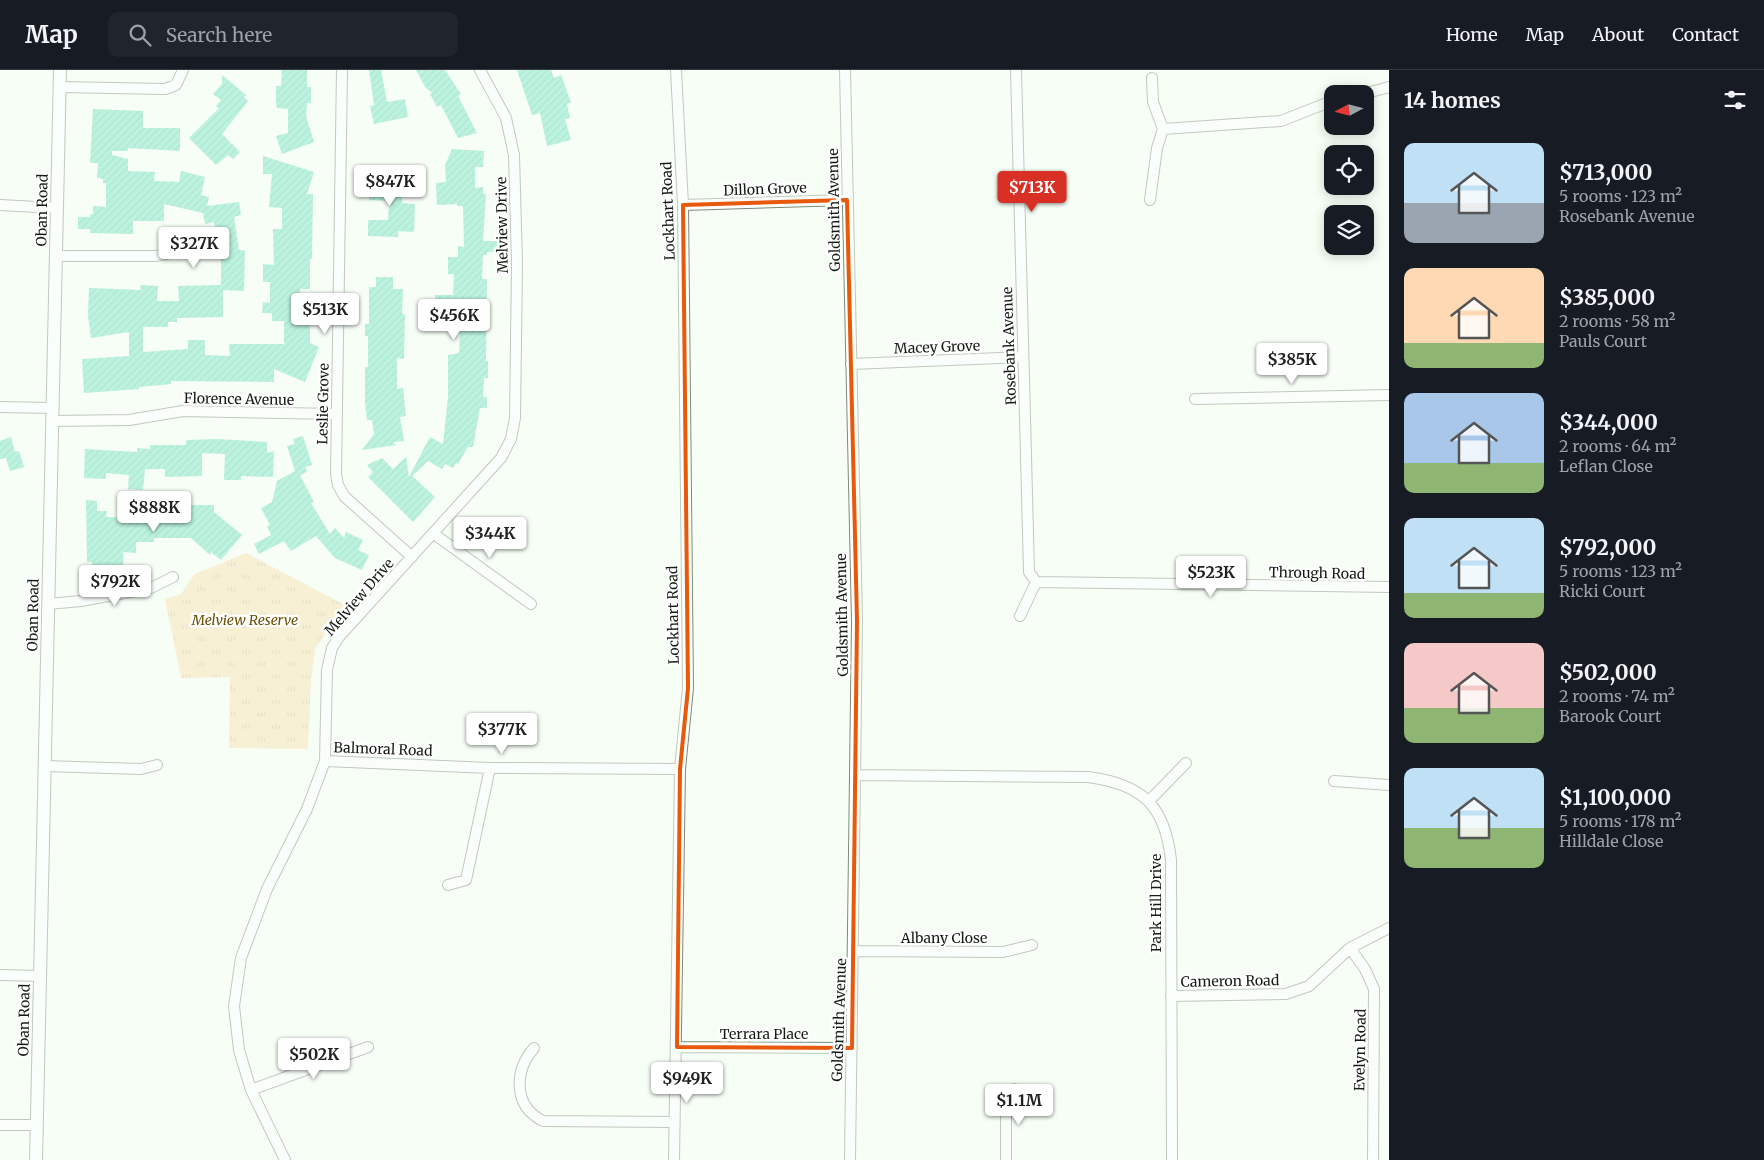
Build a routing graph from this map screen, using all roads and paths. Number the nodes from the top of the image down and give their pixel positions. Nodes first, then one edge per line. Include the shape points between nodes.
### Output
1 (60, 70) edge
2 (183, 70) edge
3 (342, 70) edge
4 (480, 70) edge
5 (676, 70) edge
6 (845, 70) edge
7 (1016, 70) edge
8 (1152, 78) dead end
9 (60, 87) junction
10 (1389, 87) edge
11 (1374, 91) edge
12 (1324, 104) edge
13 (1163, 129) junction
14 (847, 200) junction
15 (1150, 200) dead end
16 (683, 204) junction
17 (0, 205) edge
18 (56, 208) junction
19 (180, 251) dead end
20 (56, 256) junction
21 (1023, 358) junction
22 (851, 364) junction
23 (1389, 395) edge
24 (1195, 400) dead end
25 (0, 407) edge
26 (52, 414) junction
27 (337, 414) junction
28 (434, 534) junction
29 (412, 557) junction
30 (173, 577) dead end
31 (1036, 582) junction
32 (1389, 587) edge
33 (48, 604) junction
34 (531, 604) dead end
35 (1020, 616) dead end
36 (325, 761) junction
37 (1186, 763) dead end
38 (45, 766) junction
39 (157, 766) dead end
40 (490, 768) junction
41 (680, 769) junction
42 (856, 775) junction
43 (1334, 781) dead end
44 (1389, 785) edge
45 (1149, 801) junction
46 (448, 885) dead end
47 (1389, 928) edge
48 (1032, 945) dead end
49 (1350, 948) junction
50 (855, 950) junction
51 (0, 975) edge
52 (40, 976) junction
53 (1171, 996) junction
54 (368, 1047) dead end
55 (534, 1048) dead end
56 (677, 1048) junction
57 (852, 1048) junction
58 (1014, 1089) dead end
59 (251, 1090) junction
60 (674, 1122) junction
61 (0, 1125) edge
62 (37, 1125) junction
63 (36, 1160) edge
64 (285, 1160) edge
65 (674, 1160) edge
66 (850, 1160) edge
67 (1006, 1160) edge
68 (1172, 1160) edge
69 (1373, 1160) edge

1 - 9 street, Oban Road
2 - 9 street via 176,85 165,89
3 - 27 street, Leslie Grove
4 - 28 street, Melview Drive via 506,118 514,155 517,264 515,418 511,439 502,458
5 - 16 street, Lockhart Road
6 - 14 street, Goldsmith Avenue
7 - 21 street, Rosebank Avenue
8 - 13 street via 1153,102
9 - 18 street, Oban Road
10 - 11 street
12 - 13 street via 1282,121
13 - 15 street
14 - 16 street, Dillon Grove
14 - 22 street, Goldsmith Avenue
16 - 41 street, Lockhart Road via 688,688
17 - 18 street
18 - 20 street, Oban Road
19 - 20 street via 156,256
20 - 26 street, Oban Road
21 - 22 street, Macey Grove
21 - 31 street, Rosebank Avenue via 1029,572
22 - 42 street, Goldsmith Avenue via 857,621
23 - 24 street
25 - 26 street, Florence Avenue
26 - 27 street, Florence Avenue via 129,420 184,411
26 - 33 street, Oban Road
27 - 29 street, Leslie Grove via 338,486 344,496
28 - 29 street, Melview Drive
28 - 34 street
29 - 36 street, Melview Drive via 332,648 326,670
30 - 33 street via 152,588
31 - 32 street, Through Road
31 - 35 street
33 - 38 street, Oban Road
36 - 40 street, Balmoral Road
36 - 59 street, Melview Drive via 307,809 267,889 241,958 234,1006 239,1050
37 - 45 street
38 - 39 street via 141,769
38 - 52 street, Oban Road
40 - 41 street, Balmoral Road
40 - 46 street via 466,880
41 - 56 street, Lockhart Road
42 - 45 street, Park Hill Drive via 1088,777 1110,780 1135,789
42 - 50 street, Goldsmith Avenue
43 - 44 street
45 - 53 street, Park Hill Drive via 1168,835 1172,860
47 - 49 street, Cameron Road
48 - 50 street, Albany Close via 1003,952
49 - 53 street, Cameron Road via 1309,986 1286,994
49 - 69 street, Evelyn Road via 1374,988
50 - 57 street, Goldsmith Avenue
51 - 52 street
52 - 62 street, Oban Road
53 - 68 street, Park Hill Drive
54 - 59 street
55 - 60 street via 526,1058 521,1075 522,1103 530,1114 543,1121
56 - 57 street, Terrara Place
56 - 60 street, Lockhart Road
57 - 66 street, Goldsmith Avenue
58 - 67 street via 1006,1107
59 - 64 street, Melview Drive
60 - 65 street, Lockhart Road
61 - 62 street
62 - 63 street, Oban Road

